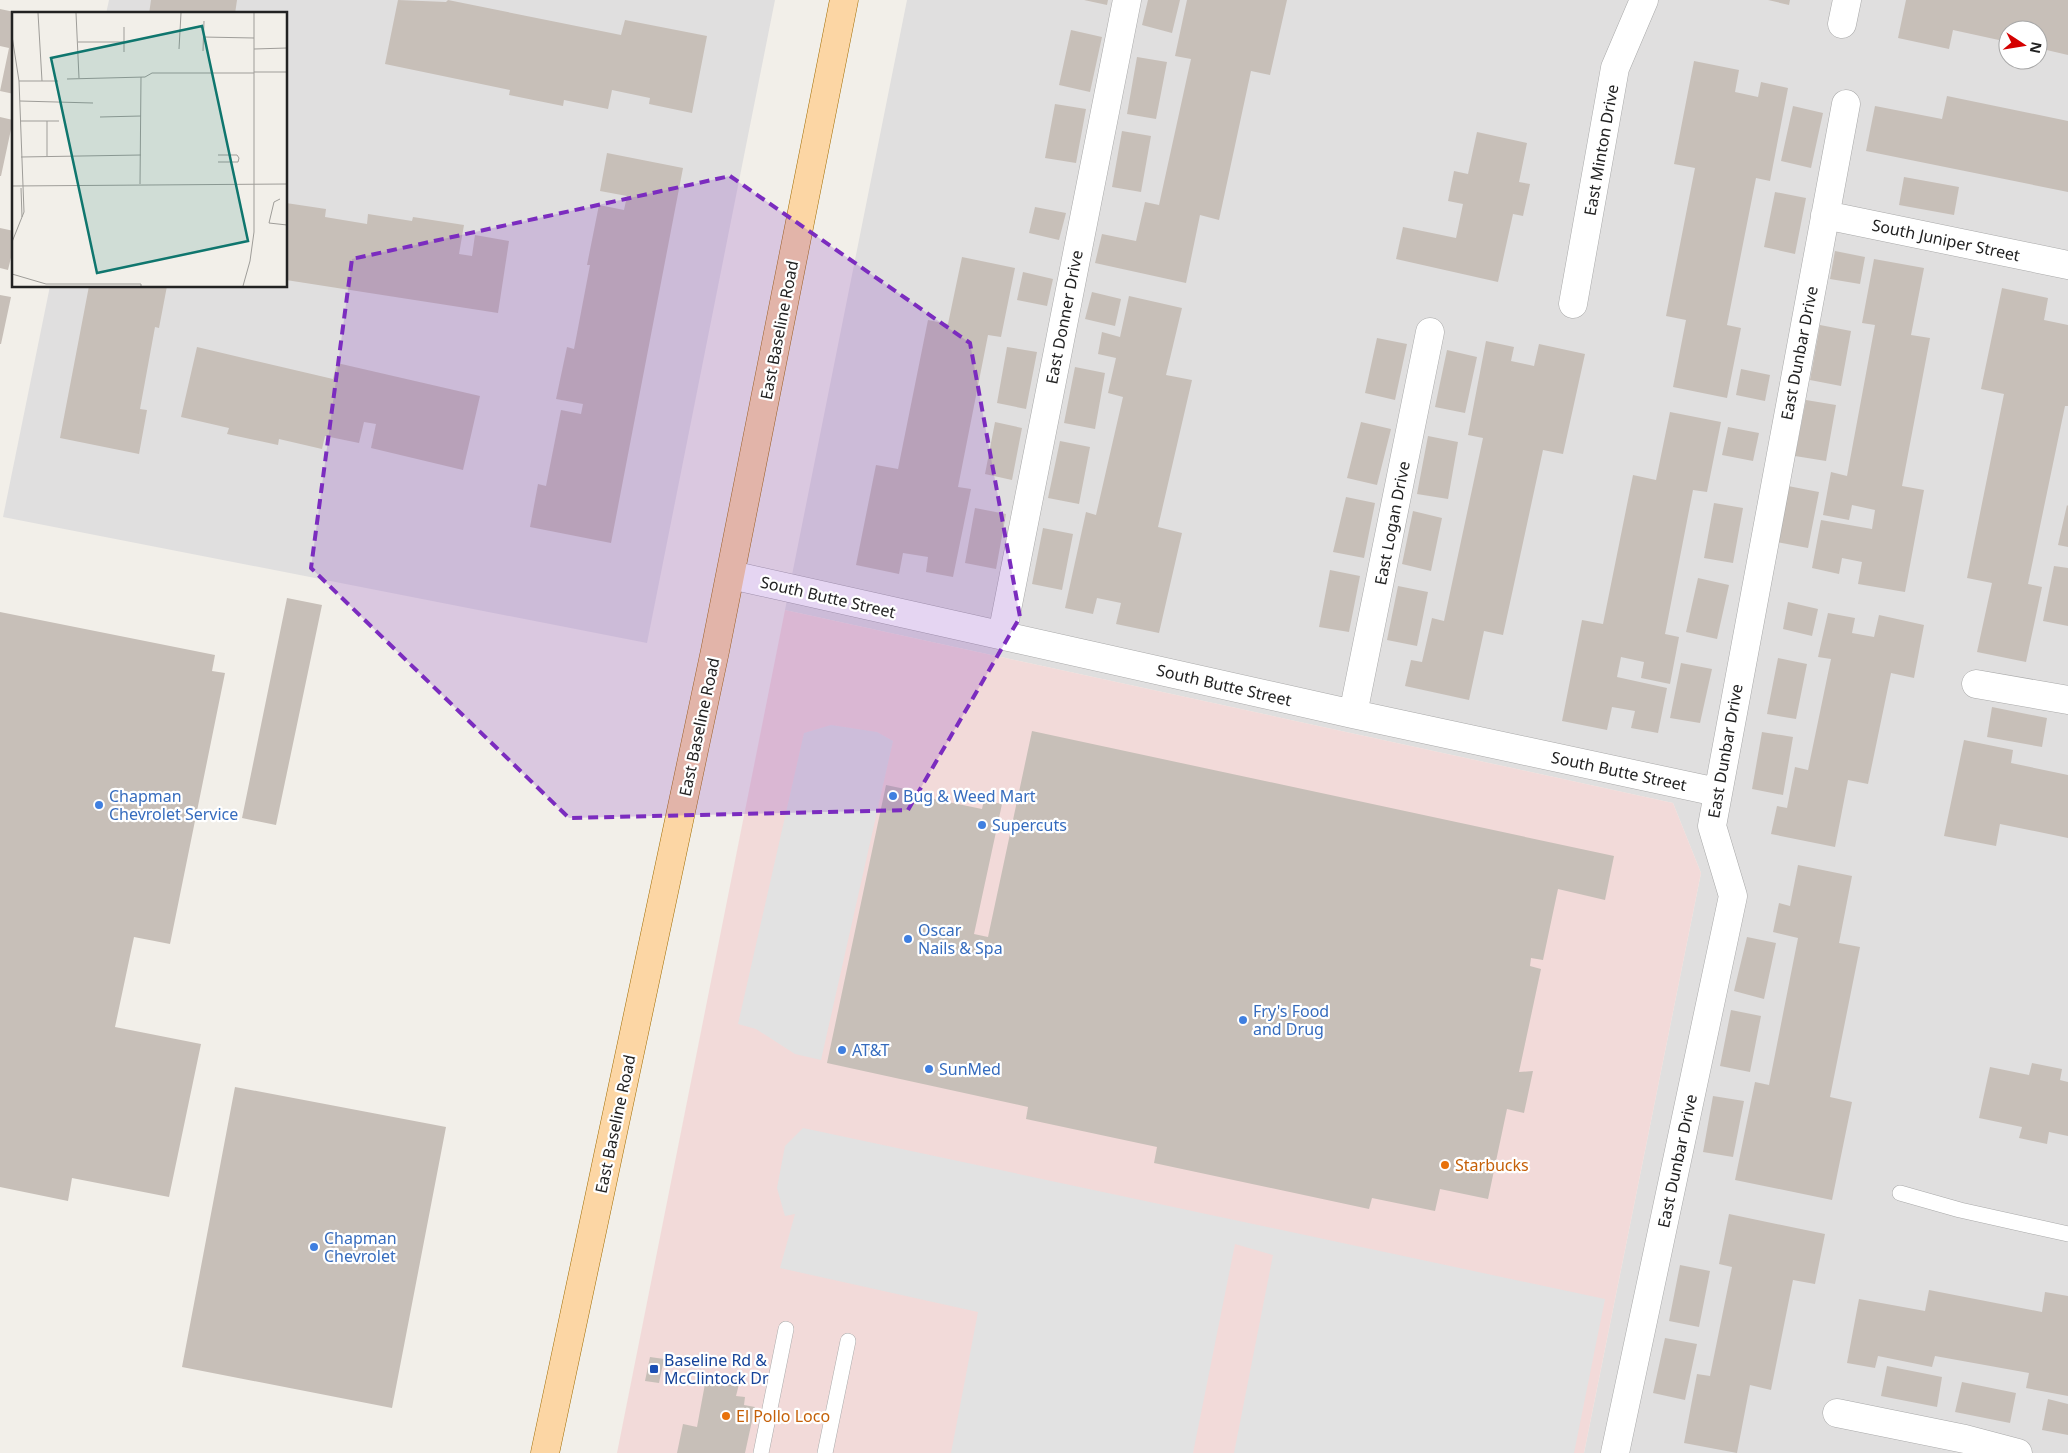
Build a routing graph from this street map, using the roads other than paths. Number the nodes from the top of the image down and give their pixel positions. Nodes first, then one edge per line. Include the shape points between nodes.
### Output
1 (844, 0) edge
2 (1127, 0) edge
3 (1644, 0) edge
4 (1846, 104) dead end
5 (1825, 215) junction
6 (2068, 266) edge
7 (1573, 304) dead end
8 (1430, 332) dead end
9 (731, 575) junction
10 (1002, 635) junction
11 (1976, 684) dead end
12 (2068, 700) edge
13 (1354, 714) junction
14 (1717, 792) junction
15 (1900, 1193) dead end
16 (2068, 1234) edge
17 (786, 1328) dead end
18 (848, 1341) dead end
19 (1837, 1413) dead end
20 (1963, 1446) edge
21 (545, 1453) edge
22 (761, 1453) edge
23 (825, 1453) edge
24 (1615, 1453) edge
25 (2018, 1453) edge

1 - 9 main road, East Baseline Road
2 - 10 street, East Donner Drive
3 - 7 street, East Minton Drive via 1615,68
4 - 5 street, East Dunbar Drive
5 - 6 street, South Juniper Street
5 - 14 street, East Dunbar Drive
8 - 13 street, East Logan Drive
9 - 10 street, South Butte Street
9 - 21 main road, East Baseline Road
10 - 13 street, South Butte Street
11 - 12 street
13 - 14 street, South Butte Street
14 - 24 street, East Dunbar Drive via 1712,826 1733,896
15 - 16 lane
17 - 22 lane
18 - 23 lane
19 - 20 street
20 - 25 street

